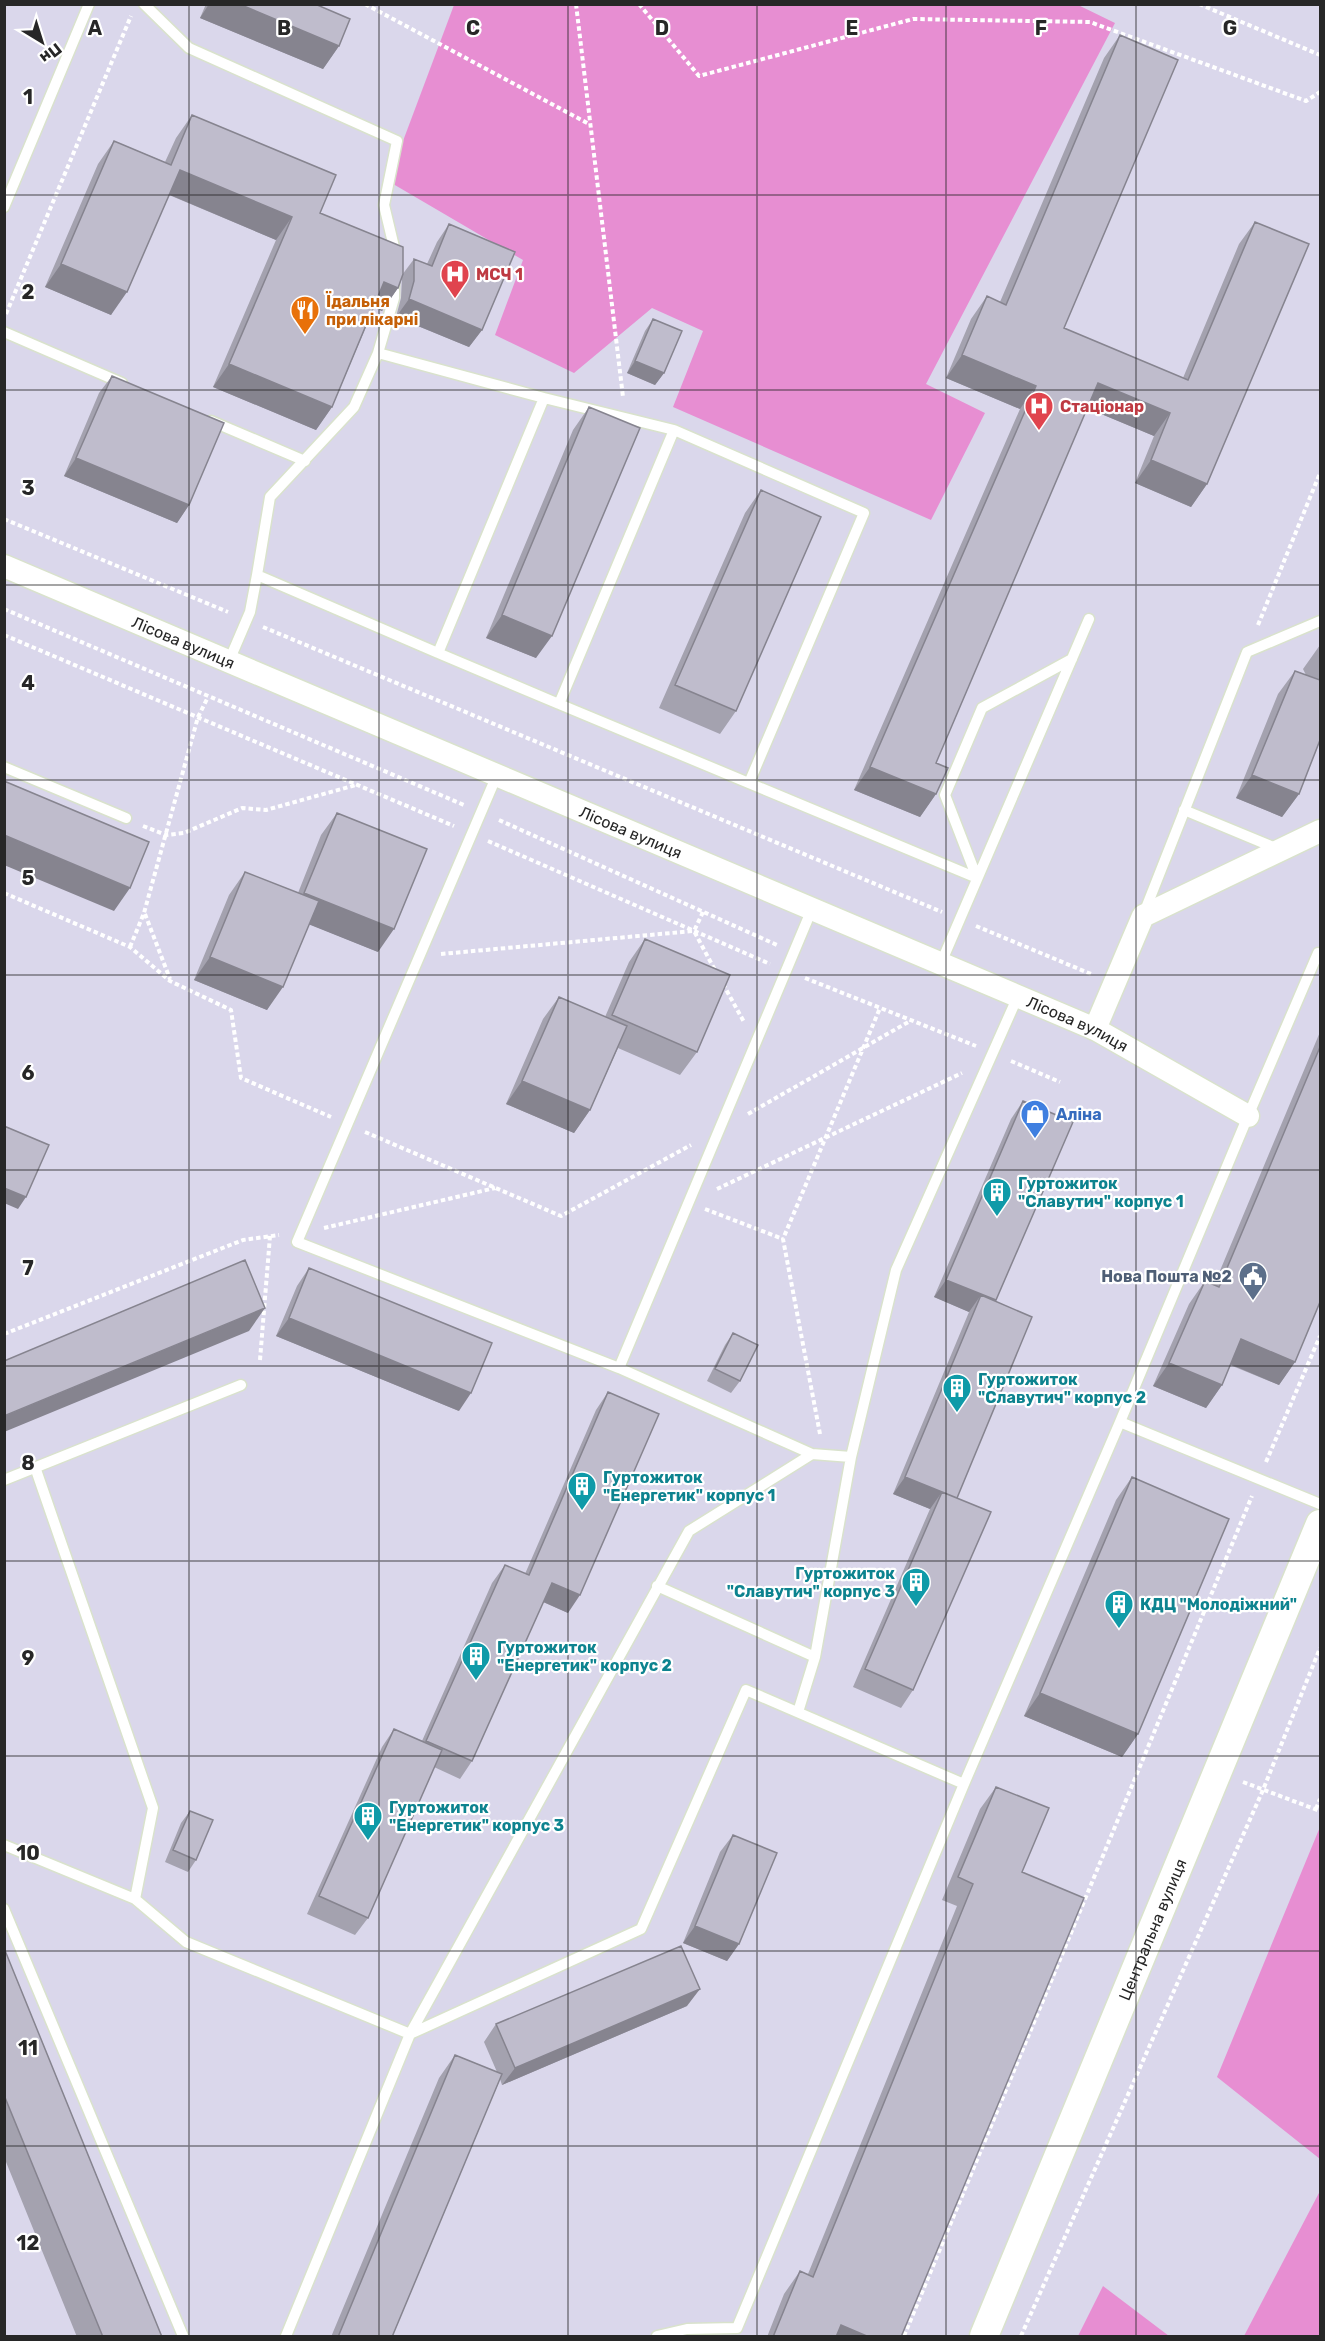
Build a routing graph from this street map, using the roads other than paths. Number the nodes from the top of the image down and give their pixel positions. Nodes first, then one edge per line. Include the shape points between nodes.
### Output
1 (89, 4) edge
2 (144, 4) edge
3 (4, 207) edge
4 (4, 332) edge
5 (378, 353) junction
6 (134, 388) edge
7 (544, 399) junction
8 (198, 415) edge
9 (674, 430) junction
10 (304, 461) junction
11 (4, 566) edge
12 (257, 575) junction
13 (1089, 619) dead end
14 (1320, 621) edge
15 (438, 653) junction
16 (1072, 659) junction
17 (229, 661) junction
18 (559, 704) junction
19 (4, 767) edge
20 (497, 774) junction
21 (749, 783) junction
22 (1184, 810) junction
23 (126, 818) road end
24 (1320, 831) edge
25 (1279, 849) junction
26 (977, 878) junction
27 (812, 909) junction
28 (1143, 916) junction
29 (1318, 953) dead end
30 (941, 963) junction
31 (1018, 996) junction
32 (1095, 1029) junction
33 (1248, 1116) junction
34 (619, 1368) junction
35 (241, 1385) dead end
36 (1120, 1422) junction
37 (812, 1454) junction
38 (851, 1457) junction
39 (35, 1467) junction
40 (4, 1480) edge
41 (1320, 1504) edge
42 (1320, 1524) edge
43 (657, 1586) junction
44 (814, 1657) junction
45 (798, 1712) junction
46 (964, 1784) junction
47 (4, 1845) edge
48 (135, 1899) junction
49 (4, 1909) edge
50 (410, 2034) junction
51 (183, 2337) edge
52 (286, 2337) edge
53 (657, 2337) edge
54 (984, 2337) edge

1 - 3 lane
2 - 5 lane via 189,48 397,141 384,205 394,247 394,298
4 - 6 lane
5 - 7 lane
5 - 10 lane via 354,407
7 - 9 lane
7 - 15 lane
8 - 10 lane
9 - 18 lane
9 - 21 lane via 864,513
10 - 12 lane via 270,497
11 - 17 street, Лісова вулиця
12 - 15 lane
12 - 17 lane via 246,620
13 - 16 lane
14 - 22 lane via 1247,652
15 - 18 lane
16 - 26 lane
16 - 26 lane via 982,708 945,795
17 - 20 street, Лісова вулиця
18 - 21 lane
19 - 23 lane
20 - 27 street, Лісова вулиця
20 - 34 lane via 297,1242
21 - 26 lane
22 - 25 lane
22 - 28 lane
24 - 25 street
25 - 28 street
26 - 30 lane
27 - 30 street, Лісова вулиця
27 - 34 lane
28 - 32 street
29 - 33 lane
30 - 31 street, Лісова вулиця
31 - 32 street, Лісова вулиця
31 - 38 lane via 896,1270
32 - 33 street, Лісова вулиця
33 - 36 lane
34 - 37 lane
35 - 39 lane
36 - 41 lane
36 - 46 lane
37 - 38 lane
37 - 43 lane via 689,1531
38 - 44 lane
39 - 40 lane
39 - 48 lane via 153,1808
42 - 54 street, Центральна вулиця
43 - 44 lane
43 - 50 lane
44 - 45 lane
45 - 46 lane
45 - 50 lane via 746,1690 641,1929
46 - 53 lane via 737,2328 687,2329
47 - 48 lane
48 - 50 lane via 186,1942
49 - 51 lane
50 - 52 lane

